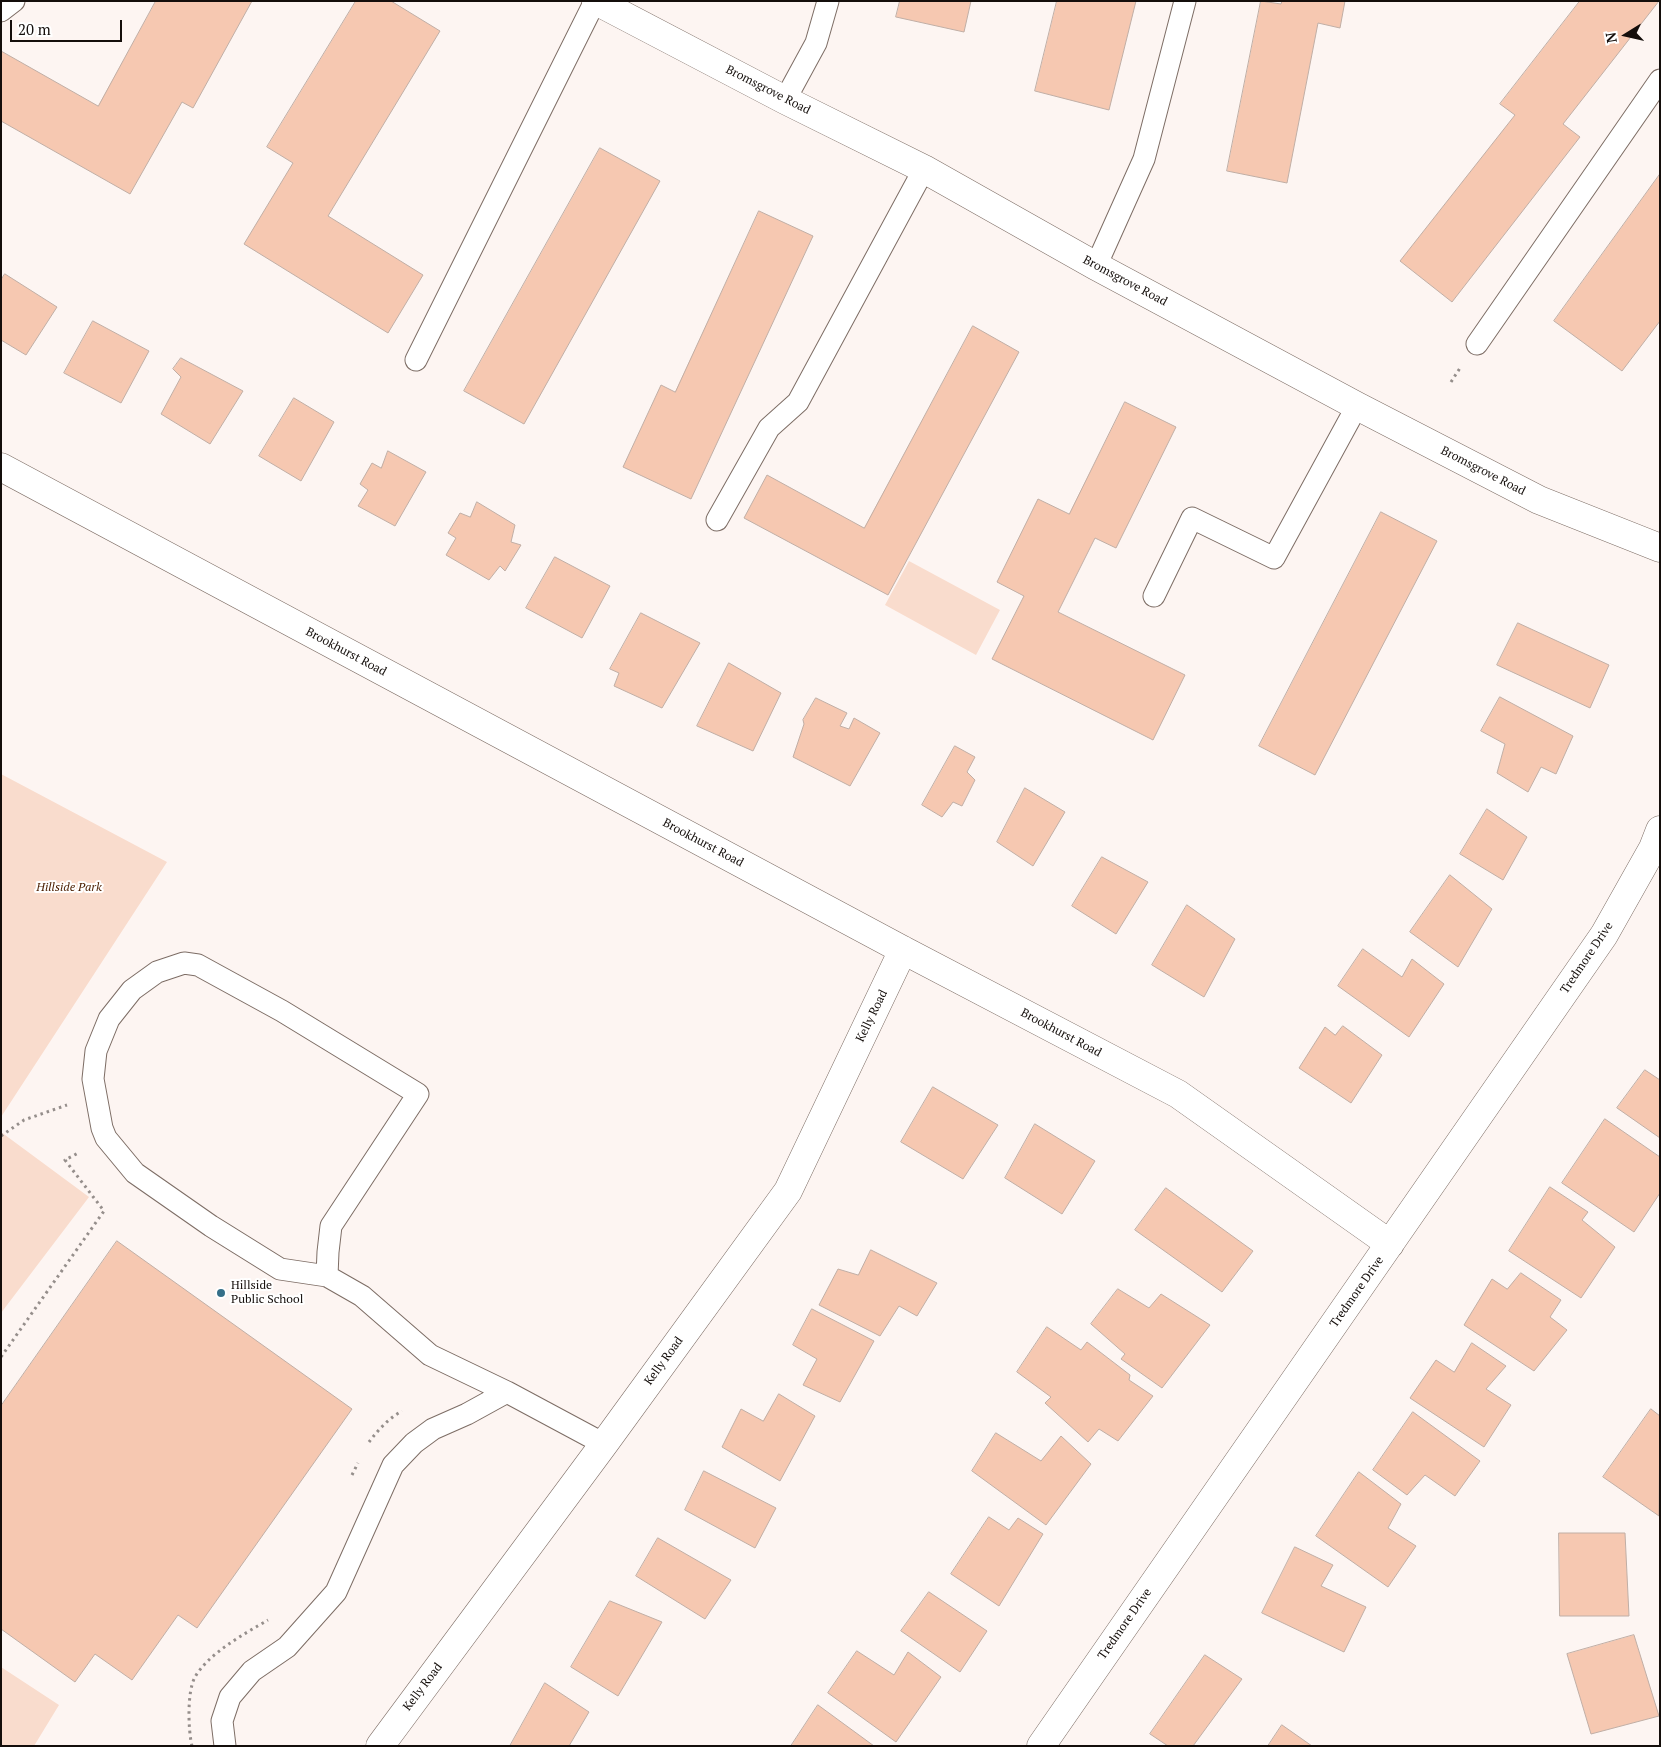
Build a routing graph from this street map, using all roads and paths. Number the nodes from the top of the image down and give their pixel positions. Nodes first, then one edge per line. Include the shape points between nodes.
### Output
1 (14, 1) edge
2 (596, 1) edge
3 (828, 1) edge
4 (1185, 1) edge
5 (1, 11) edge
6 (1660, 80) edge
7 (785, 100) junction
8 (924, 169) junction
9 (1096, 266) junction
10 (1477, 344) dead end
11 (416, 360) dead end
12 (1357, 406) junction
13 (1, 467) edge
14 (717, 520) dead end
15 (1660, 548) edge
16 (1154, 596) dead end
17 (1660, 830) edge
18 (903, 950) junction
19 (69, 1113) dead end
20 (1, 1136) edge
21 (80, 1144) dead end
22 (1390, 1244) junction
23 (328, 1276) junction
24 (1, 1357) edge
25 (507, 1392) junction
26 (404, 1410) dead end
27 (369, 1443) dead end
28 (604, 1444) junction
29 (361, 1456) dead end
30 (352, 1477) dead end
31 (273, 1616) dead end
32 (192, 1746) edge
33 (225, 1746) edge
34 (380, 1746) edge
35 (1040, 1746) edge

1 - 5 lane
2 - 7 street, Bromsgrove Road
2 - 11 lane
3 - 7 lane via 816,43
4 - 9 lane via 1144,159
6 - 10 lane
7 - 8 street, Bromsgrove Road
8 - 9 street, Bromsgrove Road
8 - 14 lane via 798,402 769,428
9 - 12 street, Bromsgrove Road
12 - 15 street, Bromsgrove Road via 1539,500
12 - 16 lane via 1274,558 1192,518
13 - 18 street, Brookhurst Road
17 - 22 street, Tredmore Drive via 1604,935
18 - 22 street, Brookhurst Road via 1178,1094
18 - 28 street, Kelly Road via 788,1191
19 - 20 path via 67,1104 24,1120
21 - 24 path via 82,1151 65,1160 104,1211
22 - 35 street, Tredmore Drive
23 - 23 lane via 331,1226 418,1094 282,1010 198,966 184,963 157,972 126,997 110,1019 96,1051 93,1079 106,1138 135,1173 280,1269
23 - 25 lane via 362,1296 430,1355
25 - 28 lane
25 - 33 lane via 433,1429 393,1465 336,1592 287,1647 252,1671 230,1697 222,1721
26 - 27 path via 384,1424
28 - 34 street, Kelly Road
29 - 30 path
31 - 32 path via 222,1649 194,1678 188,1730

